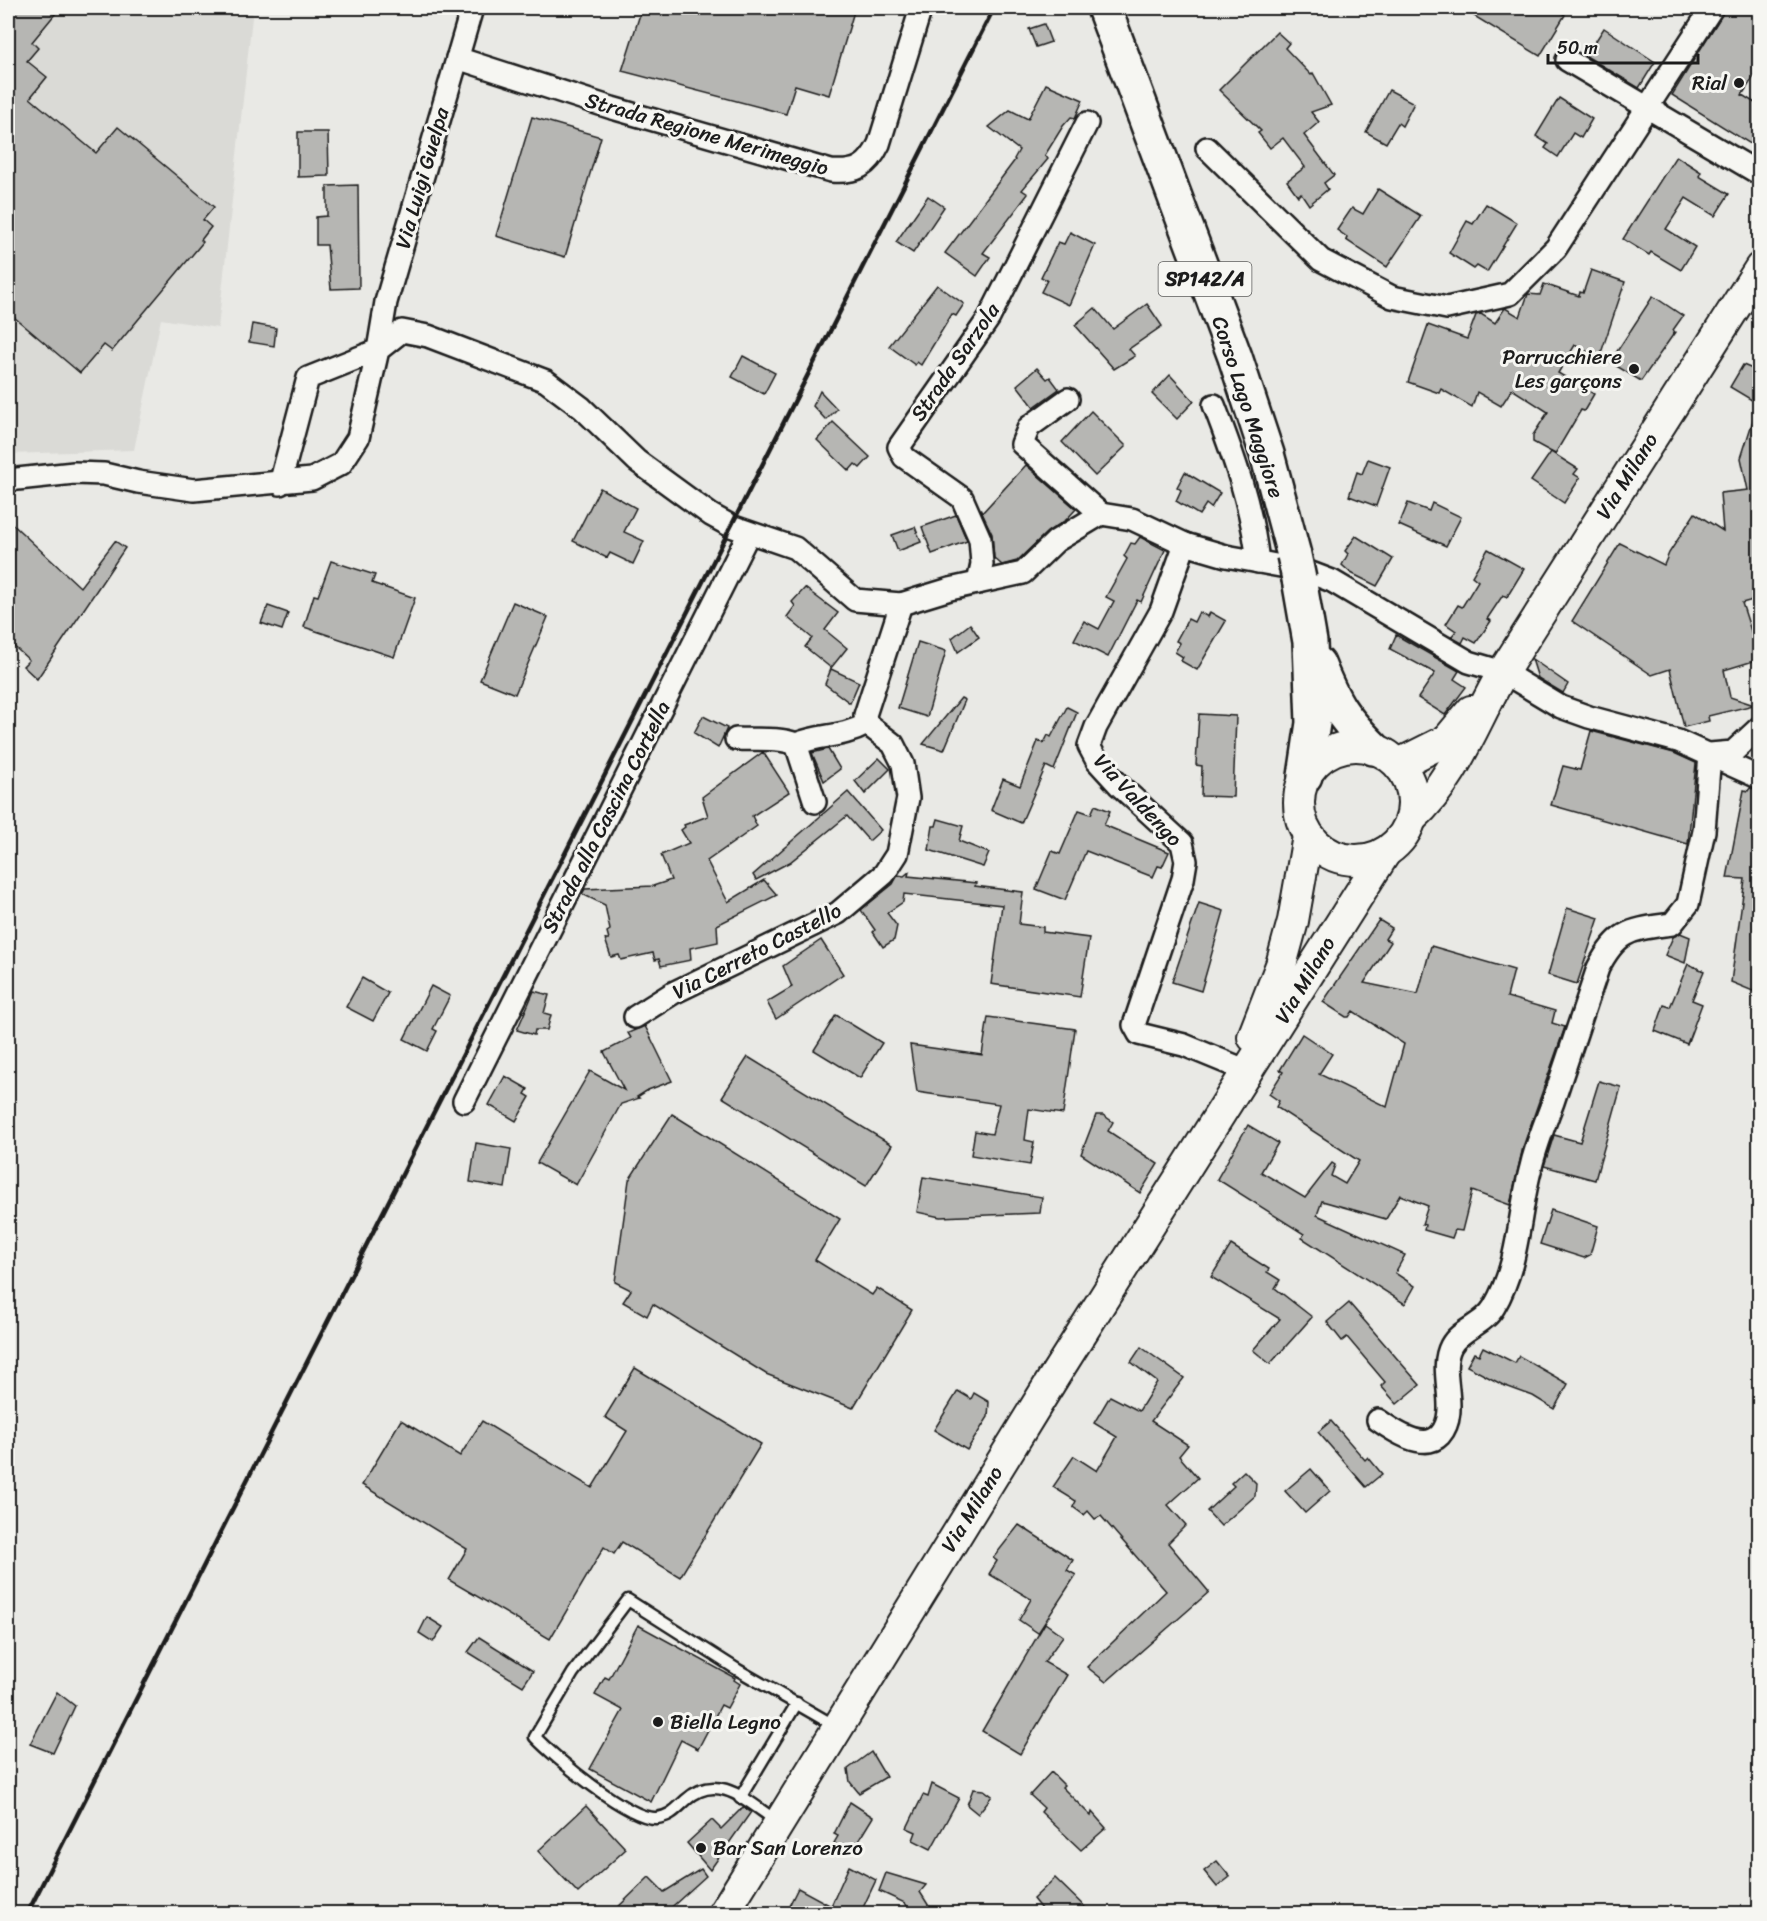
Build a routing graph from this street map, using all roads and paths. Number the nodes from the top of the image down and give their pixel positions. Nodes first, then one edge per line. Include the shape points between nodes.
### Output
1 (472, 8) edge
2 (921, 8) edge
3 (1104, 8) edge
4 (1712, 8) edge
5 (456, 58) junction
6 (1567, 60) dead end
7 (1648, 108) junction
8 (1087, 123) dead end
9 (1207, 148) dead end
10 (1760, 174) edge
11 (1760, 268) edge
12 (378, 350) junction
13 (1068, 399) dead end
14 (1214, 405) dead end
15 (8, 480) edge
16 (280, 484) junction
17 (1101, 514) junction
18 (748, 533) junction
19 (1185, 544) junction
20 (1258, 562) junction
21 (978, 582) junction
22 (901, 604) junction
23 (1310, 642) junction
24 (1499, 679) junction
25 (867, 724) junction
26 (1760, 727) edge
27 (736, 739) dead end
28 (796, 744) junction
29 (1710, 754) junction
30 (1386, 756) junction
31 (1305, 776) junction
32 (1760, 778) edge
33 (815, 802) dead end
34 (1412, 818) junction
35 (1308, 836) junction
36 (1385, 853) junction
37 (634, 1017) dead end
38 (1240, 1068) junction
39 (464, 1101) dead end
40 (1224, 1106) junction
41 (1378, 1420) dead end
42 (797, 1703) junction
43 (837, 1727) junction
44 (740, 1798) junction
45 (779, 1822) junction
46 (723, 1914) edge

1 - 5 street, Via Luigi Guelpa
2 - 5 street, Strada Regione Merimeggio via 879,144 873,157 850,173 831,171 612,108
3 - 23 highway, Corso Lago Maggiore / SP142/A via 1235,357 1267,454 1296,567
4 - 7 street
5 - 12 street, Via Luigi Guelpa via 386,302
6 - 7 street
7 - 9 street via 1556,248 1510,294 1447,308 1392,297 1321,260
7 - 10 street
8 - 21 street, Strada Sarzola via 989,318 899,447 904,457 962,498 980,538 982,564
11 - 24 main road, Via Milano
12 - 16 street via 308,378
12 - 16 street via 358,438 341,464 312,479
12 - 18 street via 402,331 428,336 546,381 582,408 637,461 711,514
13 - 17 street via 1029,427 1022,444
14 - 20 street via 1239,470 1254,524
15 - 16 street via 74,473 104,474 194,490
17 - 19 street via 1132,519
17 - 21 street via 1056,542 1023,573
18 - 22 street via 795,548 855,600
18 - 39 street, Strada alla Cascina Cortella
19 - 20 street
19 - 38 street, Via Valdengo via 1161,611 1096,727 1089,747 1119,785 1182,843 1186,861 1134,1026 1139,1034 1184,1044
20 - 24 street via 1303,570 1332,581
21 - 22 street
22 - 25 street via 865,715
23 - 30 highway, Corso Lago Maggiore / SP142/A via 1345,720
23 - 31 highway, Corso Lago Maggiore / SP142/A via 1313,723
24 - 29 street via 1589,717 1678,741
24 - 30 main road, Via Milano via 1447,740
24 - 34 main road, Via Milano via 1476,729 1434,798
25 - 28 street via 848,735 818,735
25 - 37 street, Via Cerreto Castello via 893,744 903,764 908,798 897,854 884,874 838,913 673,993
26 - 29 street via 1733,752
27 - 28 street via 783,739
28 - 33 street
29 - 32 street
29 - 41 street via 1704,831 1688,904 1672,924 1620,935 1607,949 1598,968 1530,1167 1518,1244 1508,1277 1494,1308 1450,1347 1448,1420 1439,1436 1426,1442 1395,1432
30 - 31 main road via 1353,745 1317,760
30 - 34 main road via 1412,789
31 - 35 main road via 1299,791 1299,807
34 - 36 main road via 1406,832
35 - 36 main road via 1335,857 1360,860
35 - 38 main road, Via Milano via 1281,965
36 - 40 main road, Via Milano
38 - 40 main road, Via Milano
40 - 43 main road, Via Milano
42 - 43 lane
42 - 44 lane
42 - 44 lane via 628,1600 573,1673 535,1737 554,1758 590,1785 652,1819 669,1816 696,1790 711,1786 725,1788
43 - 45 main road, Via Milano
44 - 45 lane
45 - 46 main road, Via Milano

